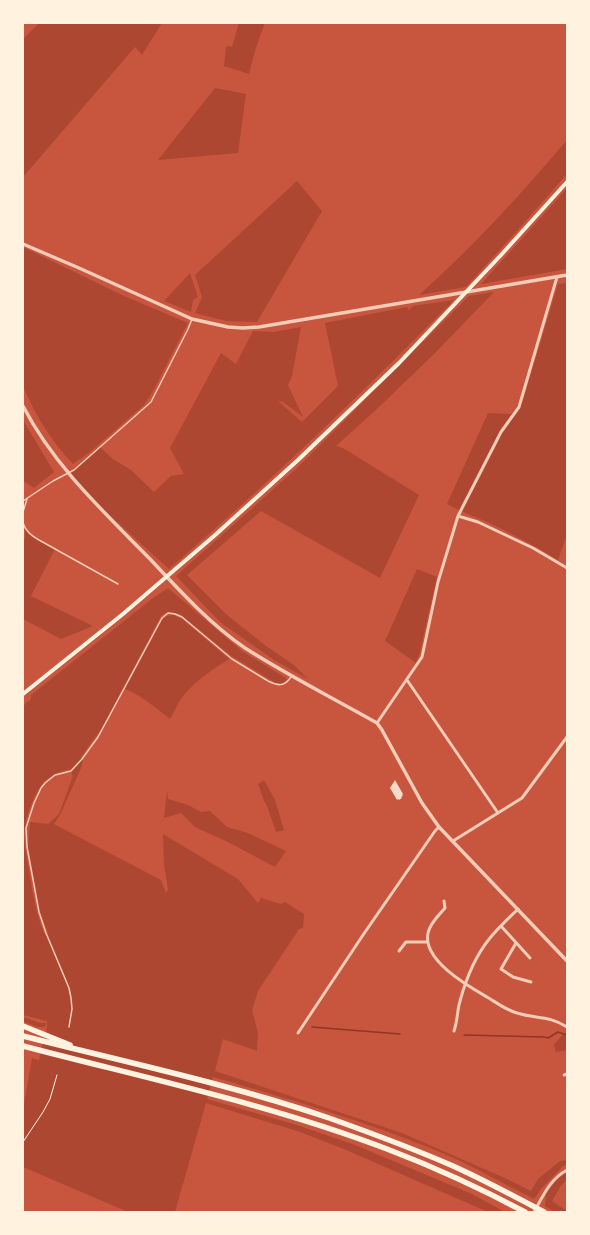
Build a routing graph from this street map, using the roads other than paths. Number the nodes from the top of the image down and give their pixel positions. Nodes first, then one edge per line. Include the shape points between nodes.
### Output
1 (567, 182) edge
2 (23, 244) edge
3 (567, 275) edge
4 (557, 277) junction
5 (192, 319) junction
6 (23, 406) edge
7 (67, 473) junction
8 (27, 499) junction
9 (23, 500) edge
10 (23, 512) edge
11 (458, 516) junction
12 (23, 523) edge
13 (567, 568) edge
14 (118, 584) dead end
15 (292, 676) junction
16 (407, 680) junction
17 (23, 694) edge
18 (377, 722) junction
19 (567, 737) edge
20 (498, 813) junction
21 (439, 827) junction
22 (453, 841) junction
23 (444, 901) dead end
24 (518, 909) junction
25 (501, 926) junction
26 (428, 942) junction
27 (516, 943) junction
28 (399, 951) dead end
29 (530, 958) dead end
30 (567, 961) edge
31 (531, 982) dead end
32 (465, 984) junction
33 (23, 1026) edge
34 (69, 1027) dead end
35 (567, 1027) edge
36 (454, 1031) dead end
37 (298, 1033) dead end
38 (23, 1036) edge
39 (23, 1046) edge
40 (85, 1052) junction
41 (567, 1170) edge
42 (525, 1212) edge
43 (534, 1212) edge
44 (544, 1212) edge

1 - 17 main road via 399,363 298,460 129,610
2 - 5 street
3 - 4 street
4 - 5 street via 259,327 228,327
4 - 11 street via 518,407 501,432
5 - 7 lane via 151,402 74,470
6 - 7 street via 36,430
7 - 8 lane
7 - 15 street via 179,590 244,647
8 - 9 lane
8 - 10 lane
11 - 13 street via 478,522 533,548
11 - 16 street via 438,582 422,657
12 - 14 lane via 24,528 39,540
15 - 18 street
15 - 34 lane via 284,684 274,684 232,659 182,617 168,614 162,618 91,748 71,771 55,775 41,788 26,828 27,847 39,912 69,988 72,1008
16 - 18 street
16 - 20 street
18 - 21 street via 422,803
19 - 20 street via 522,798
20 - 22 street
21 - 22 street
21 - 37 street
22 - 24 street
23 - 26 street via 445,908 431,925
24 - 25 street
24 - 30 street
25 - 27 street
25 - 32 street via 480,953
26 - 28 street via 406,942
26 - 32 street via 438,961
27 - 29 street
27 - 31 street via 501,969 513,977
32 - 35 street via 517,1013 553,1020
32 - 36 street
33 - 40 highway
38 - 40 highway
39 - 42 highway via 231,1099 330,1129 418,1162
40 - 44 highway via 235,1090 328,1118 388,1139 452,1166
41 - 43 street via 556,1178

